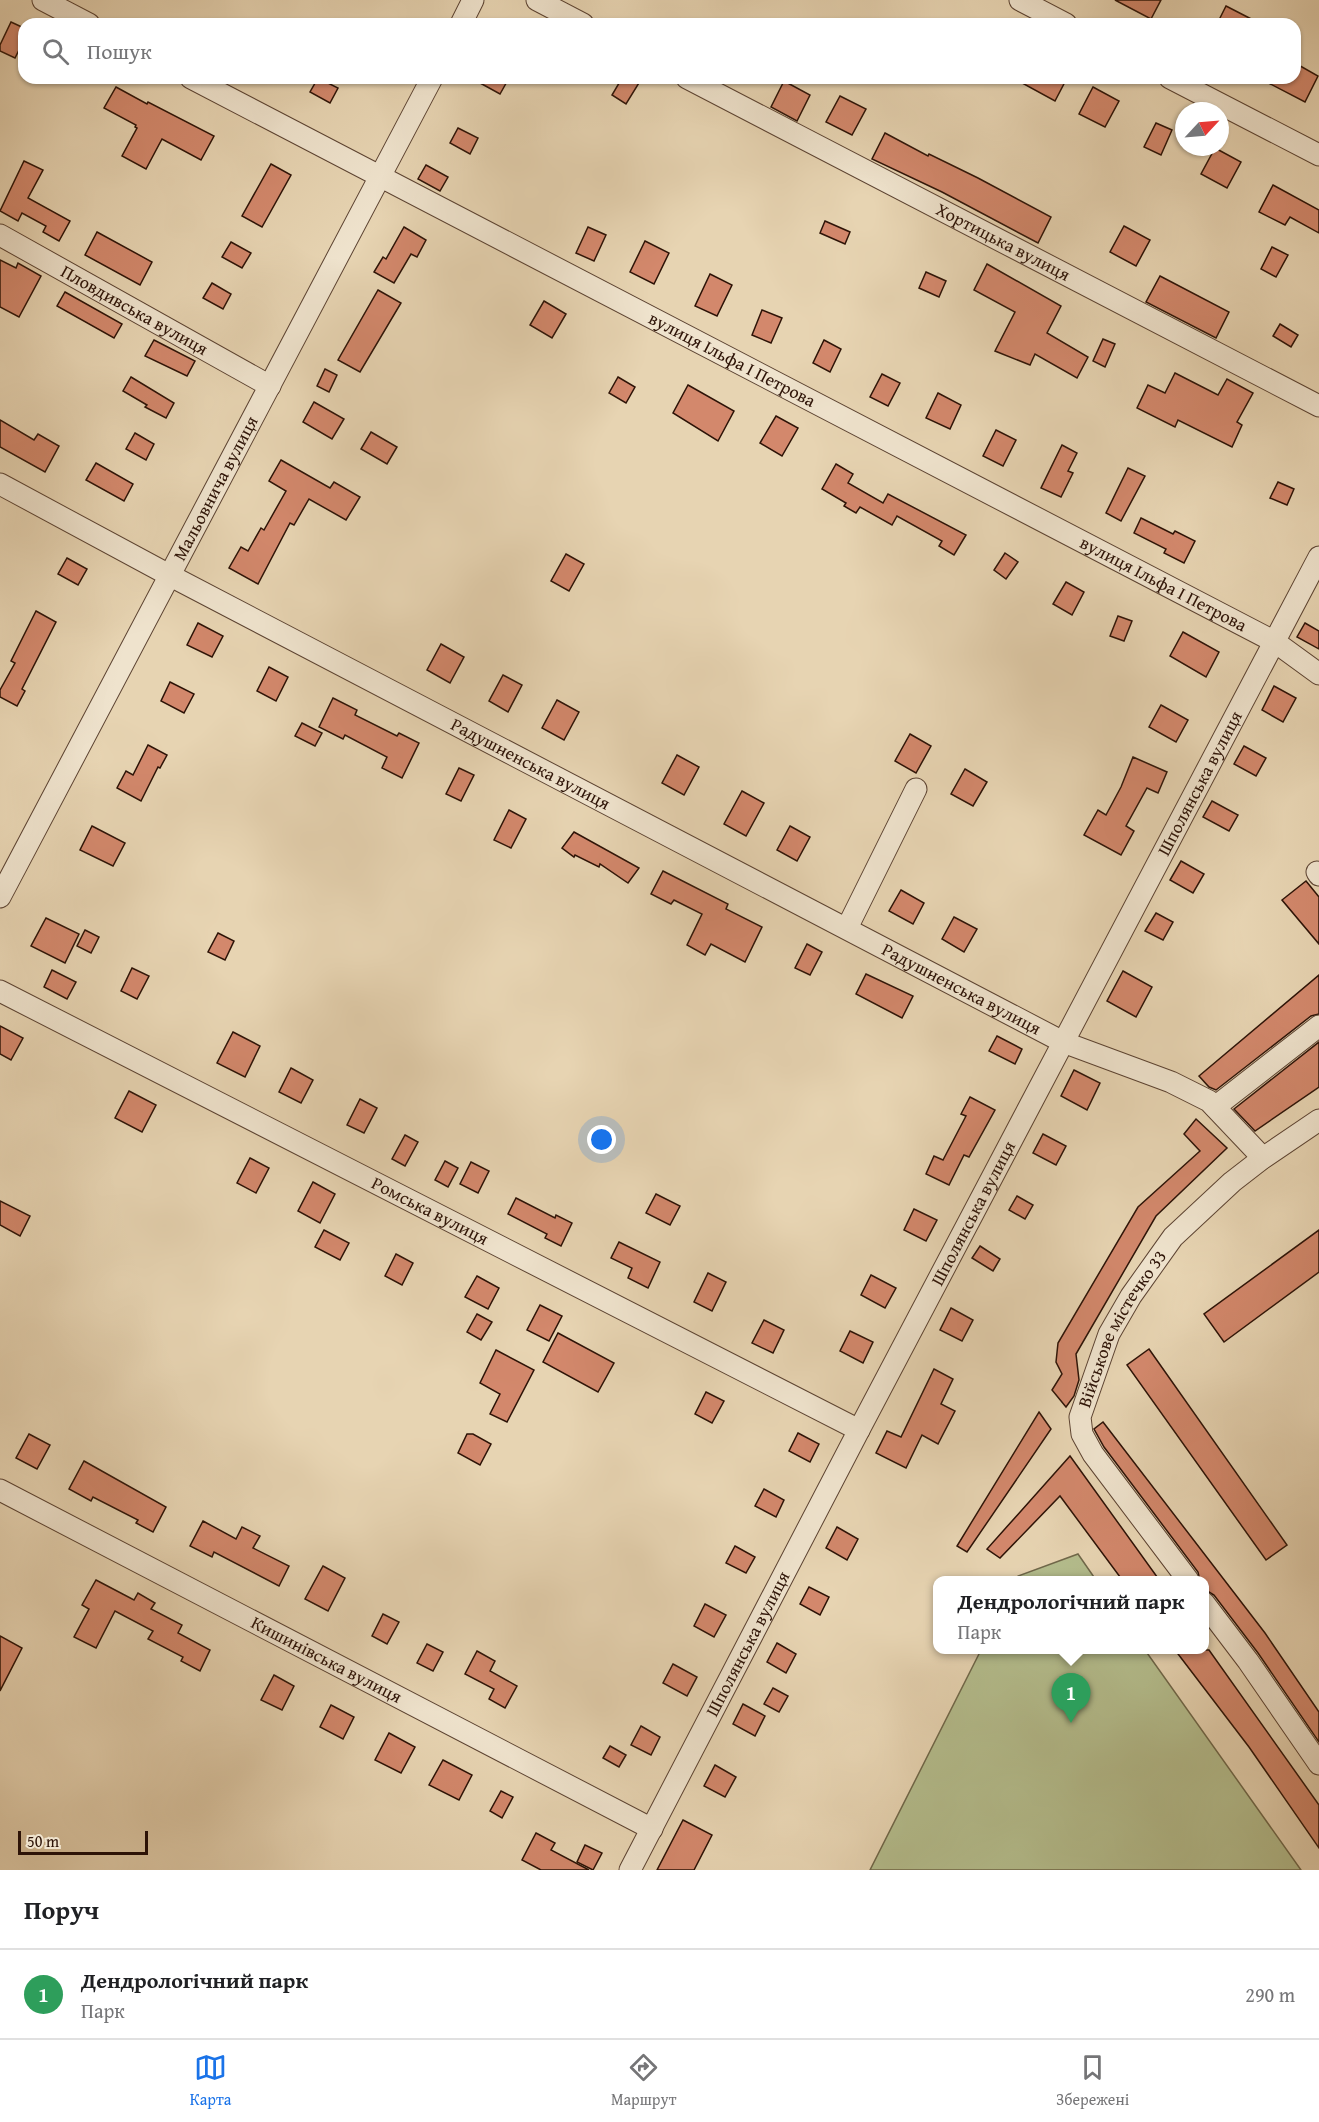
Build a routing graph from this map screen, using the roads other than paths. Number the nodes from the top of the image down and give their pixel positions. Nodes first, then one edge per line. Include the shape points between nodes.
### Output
1 (43, 0) edge
2 (473, 0) edge
3 (537, 0) edge
4 (1020, 0) edge
5 (77, 18) edge
6 (463, 18) edge
7 (572, 18) edge
8 (1054, 18) edge
9 (202, 84) edge
10 (429, 84) edge
11 (699, 84) edge
12 (1182, 84) edge
13 (1319, 155) edge
14 (378, 177) junction
15 (0, 235) edge
16 (270, 386) junction
17 (1319, 406) edge
18 (0, 484) edge
19 (1319, 556) edge
20 (169, 575) junction
21 (1275, 642) junction
22 (1319, 674) edge
23 (916, 789) dead end
24 (0, 897) edge
25 (847, 928) junction
26 (0, 991) edge
27 (1319, 1026) edge
28 (1063, 1042) junction
29 (1215, 1107) junction
30 (1319, 1120) edge
31 (1263, 1158) junction
32 (859, 1430) junction
33 (0, 1490) edge
34 (1184, 1576) edge
35 (1209, 1610) edge
36 (1319, 1764) edge
37 (652, 1829) junction
38 (630, 1870) edge

1 - 5 street
2 - 6 street
3 - 7 street
4 - 8 street
9 - 14 street, вулиця Ільфа І Петрова
10 - 14 street, Мальовнича вулиця
11 - 17 street, Хортицька вулиця
12 - 13 street
14 - 16 street, Мальовнича вулиця
14 - 21 street, вулиця Ільфа І Петрова
15 - 16 street, Пловдивська вулиця
16 - 20 street, Мальовнича вулиця
18 - 20 street, Радушненська вулиця
19 - 21 street, Шполянська вулиця
20 - 24 street, Мальовнича вулиця
20 - 25 street, Радушненська вулиця
21 - 22 street, вулиця Ільфа І Петрова
21 - 28 street, Шполянська вулиця
23 - 25 street
25 - 28 street, Радушненська вулиця
26 - 32 street, Ромська вулиця
27 - 29 street
28 - 29 street, Радушненська вулиця via 1171,1082
28 - 32 street, Шполянська вулиця
29 - 31 street, Радушненська вулиця
30 - 31 street, Військове містечко 33
31 - 34 street, Військове містечко 33 via 1173,1237 1131,1296 1109,1334 1080,1418 1082,1434 1093,1454
32 - 37 street, Шполянська вулиця
33 - 37 street, Кишинівська вулиця
35 - 36 street
37 - 38 street, Шполянська вулиця

